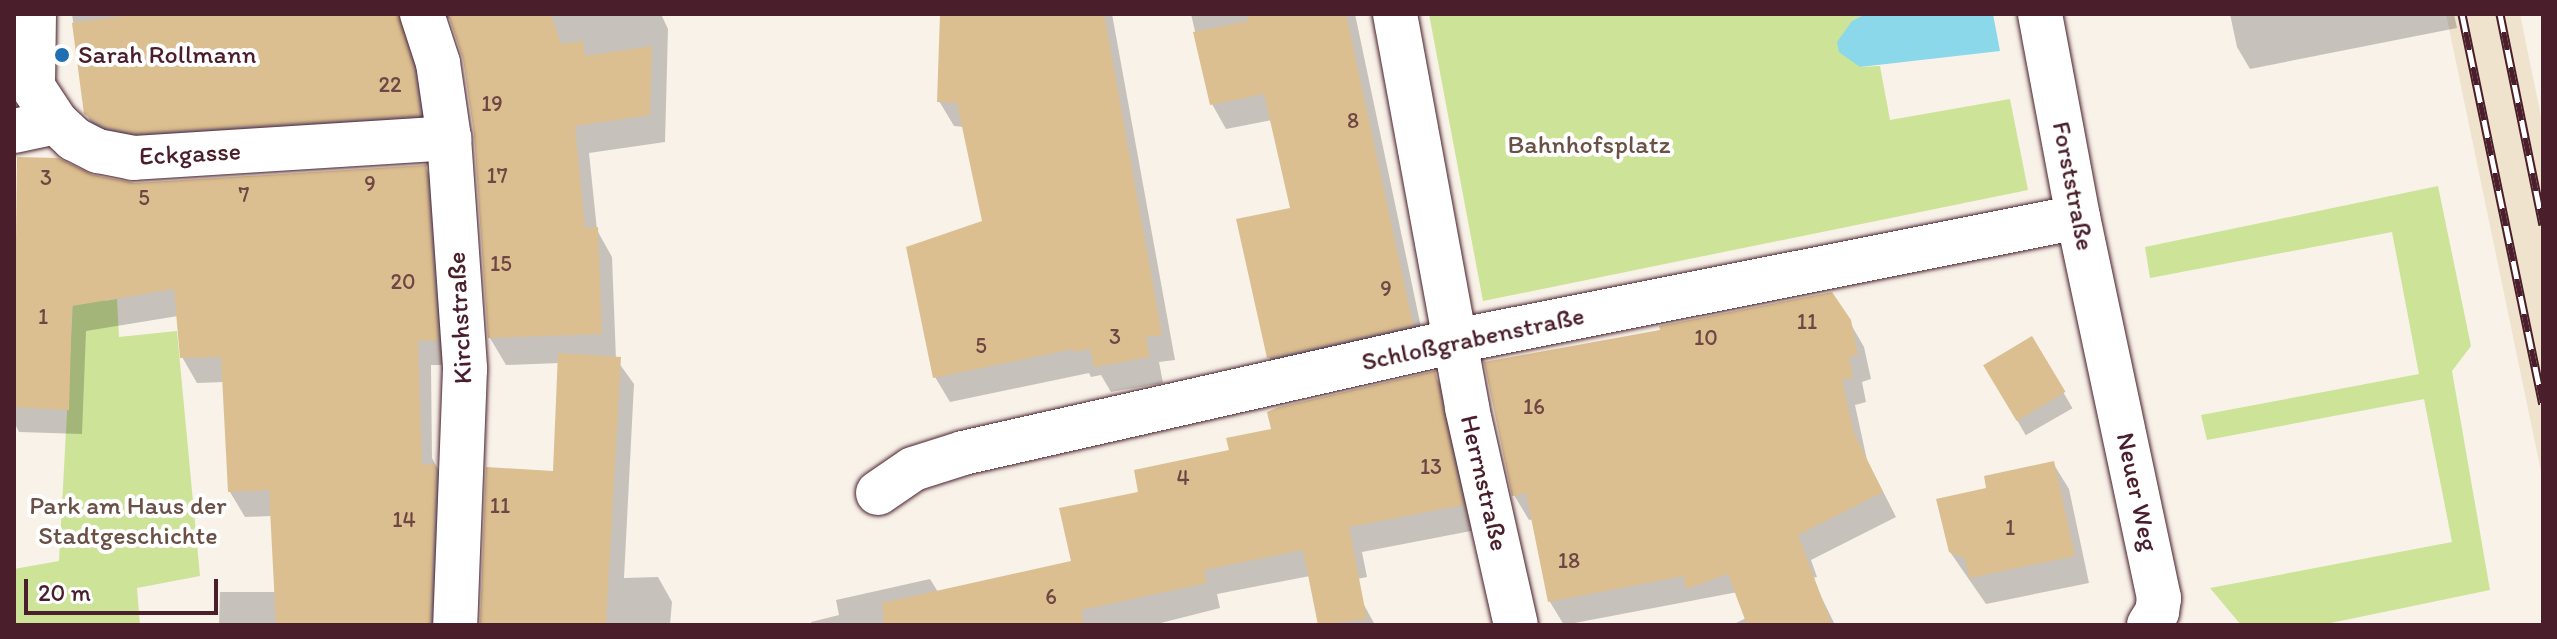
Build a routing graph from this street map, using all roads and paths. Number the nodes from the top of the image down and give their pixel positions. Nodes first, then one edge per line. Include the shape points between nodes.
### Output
1 (34, 14) edge
2 (422, 14) edge
3 (1395, 14) edge
4 (2040, 14) edge
5 (56, 122) junction
6 (14, 131) edge
7 (449, 138) junction
8 (2078, 217) junction
9 (1456, 341) junction
10 (2108, 358) joint
11 (878, 493) dead end
12 (455, 625) edge
13 (1516, 625) edge
14 (2149, 625) edge

1 - 5 street, Eckgasse via 33,87
2 - 7 street, Kirchstraße via 438,63
3 - 9 street
4 - 8 street, Forststraße
5 - 6 street
5 - 7 street, Eckgasse via 98,151 133,158
7 - 12 street, Kirchstraße via 465,369
8 - 9 street, Schloßgrabenstraße
8 - 10 street, Forststraße
9 - 11 street, Schloßgrabenstraße via 963,453 913,469
9 - 13 street, Herrnstraße
10 - 14 street, Neuer Weg via 2159,598

